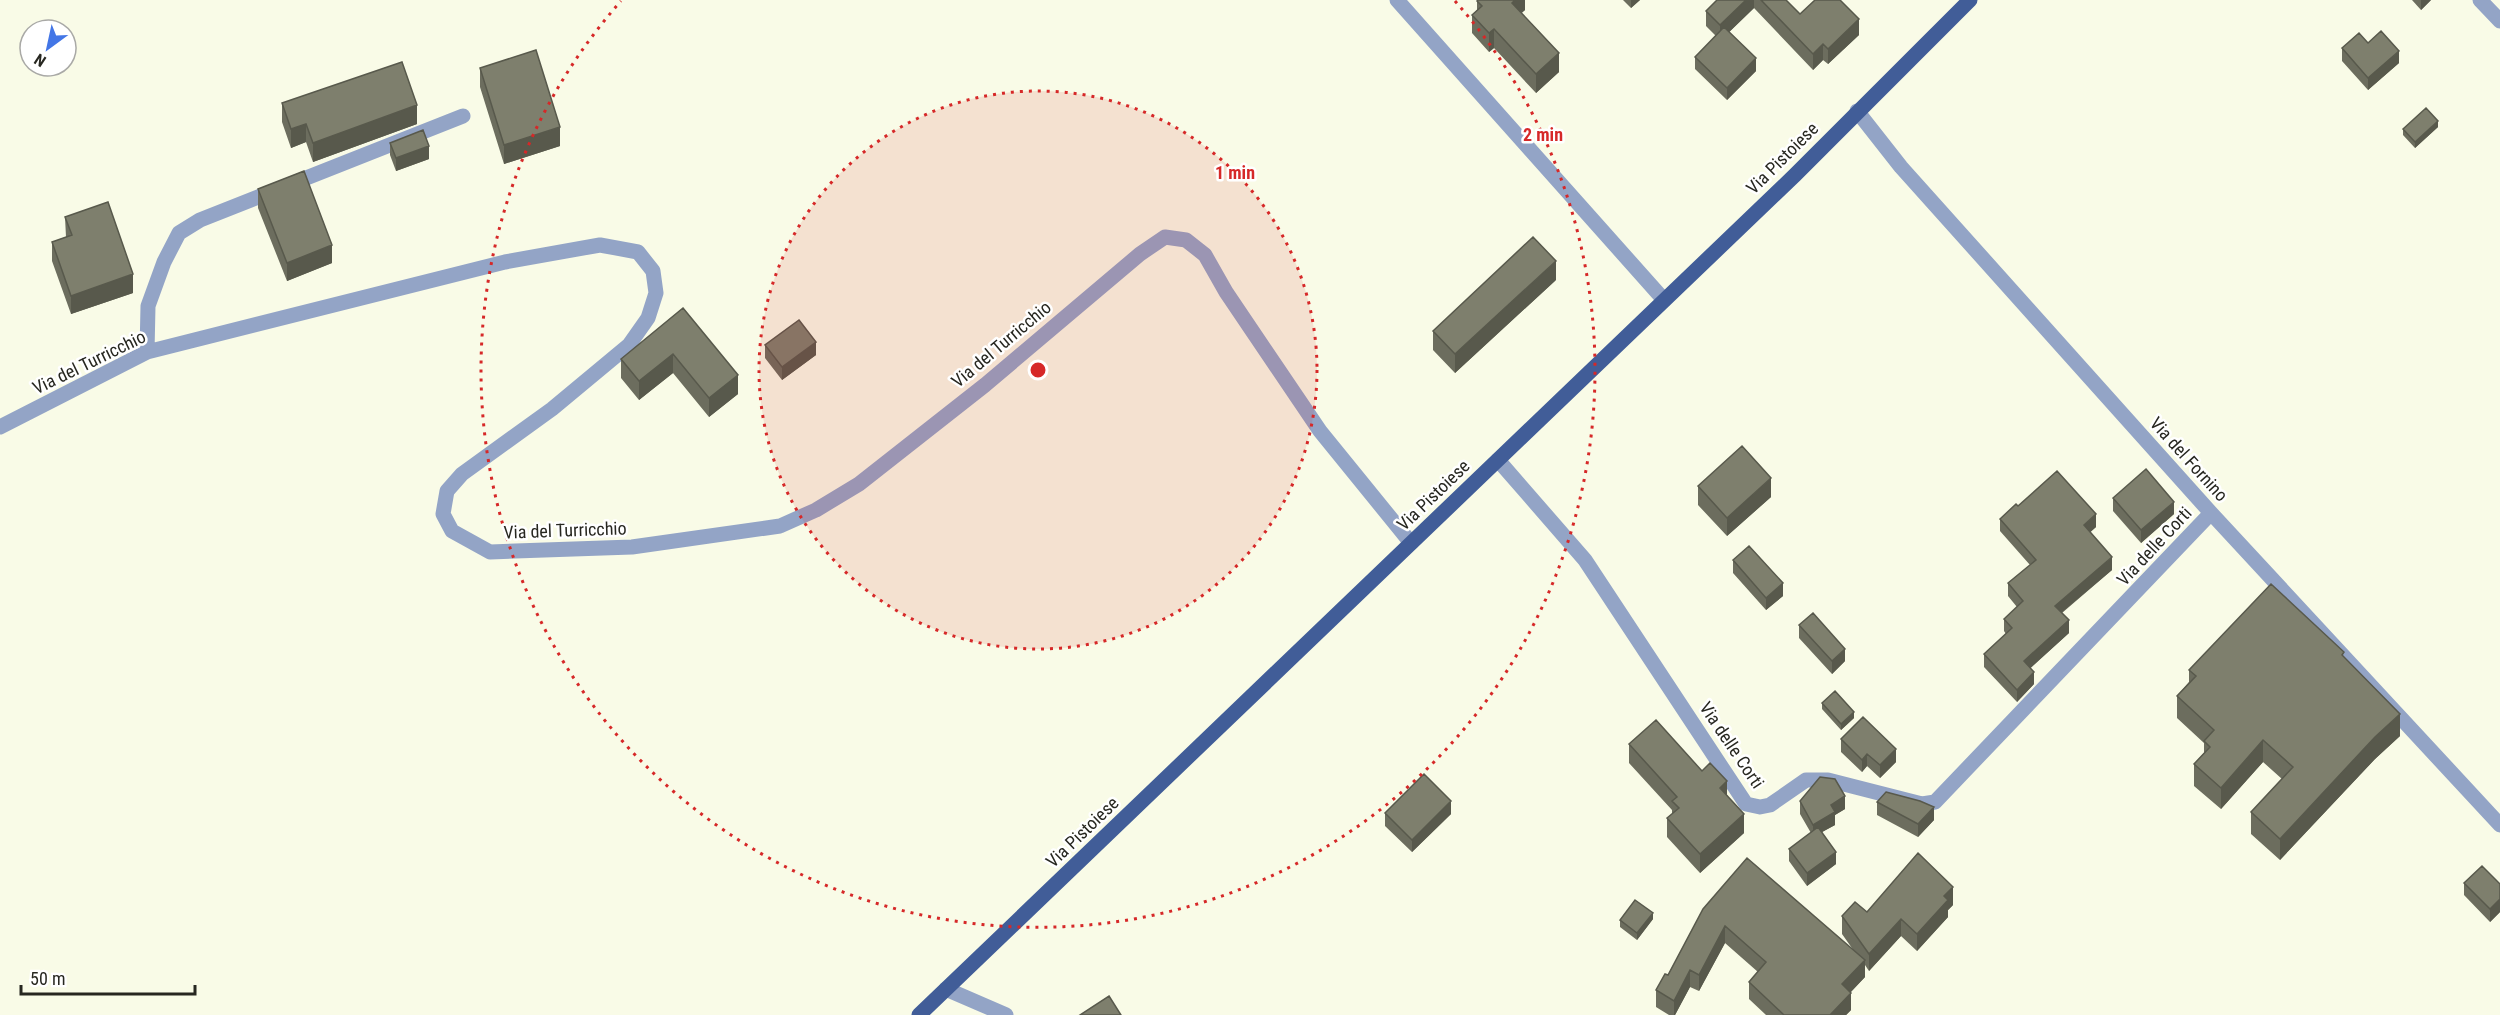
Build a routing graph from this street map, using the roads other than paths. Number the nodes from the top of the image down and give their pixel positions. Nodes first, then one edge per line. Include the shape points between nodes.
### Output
1 (1397, 0) edge
2 (1970, 0) edge
3 (2480, 0) edge
4 (2500, 21) edge
5 (1857, 111) junction
6 (464, 116) dead end
7 (1664, 300) junction
8 (147, 352) junction
9 (0, 427) edge
10 (1498, 460) junction
11 (2211, 513) junction
12 (1411, 543) junction
13 (2500, 825) edge
14 (946, 989) junction
15 (919, 1015) edge
16 (1006, 1015) edge

1 - 7 street
2 - 5 main road, Via Pistoiese
3 - 4 street
5 - 7 main road, Via Pistoiese
5 - 11 street, Via del Fornino via 1901,167
6 - 8 street via 200,220 179,233 148,306
7 - 10 main road, Via Pistoiese
8 - 9 street, Via del Turricchio
8 - 12 street, Via del Turricchio via 505,262 600,245 638,252 654,271 656,293 648,318 629,345 552,409 462,474 447,491 443,514 452,531 489,552 632,547 780,525 816,510 859,484 958,406 1140,254 1165,237 1176,238 1186,240 1205,255 1320,431
10 - 11 street, Via delle Corti via 1585,560 1746,804 1760,807 1770,805 1806,780 1828,780 1922,804 1935,802
10 - 12 main road, Via Pistoiese
11 - 13 street, Via del Fornino
12 - 14 main road, Via Pistoiese
14 - 15 main road, Via Pistoiese
14 - 16 street

